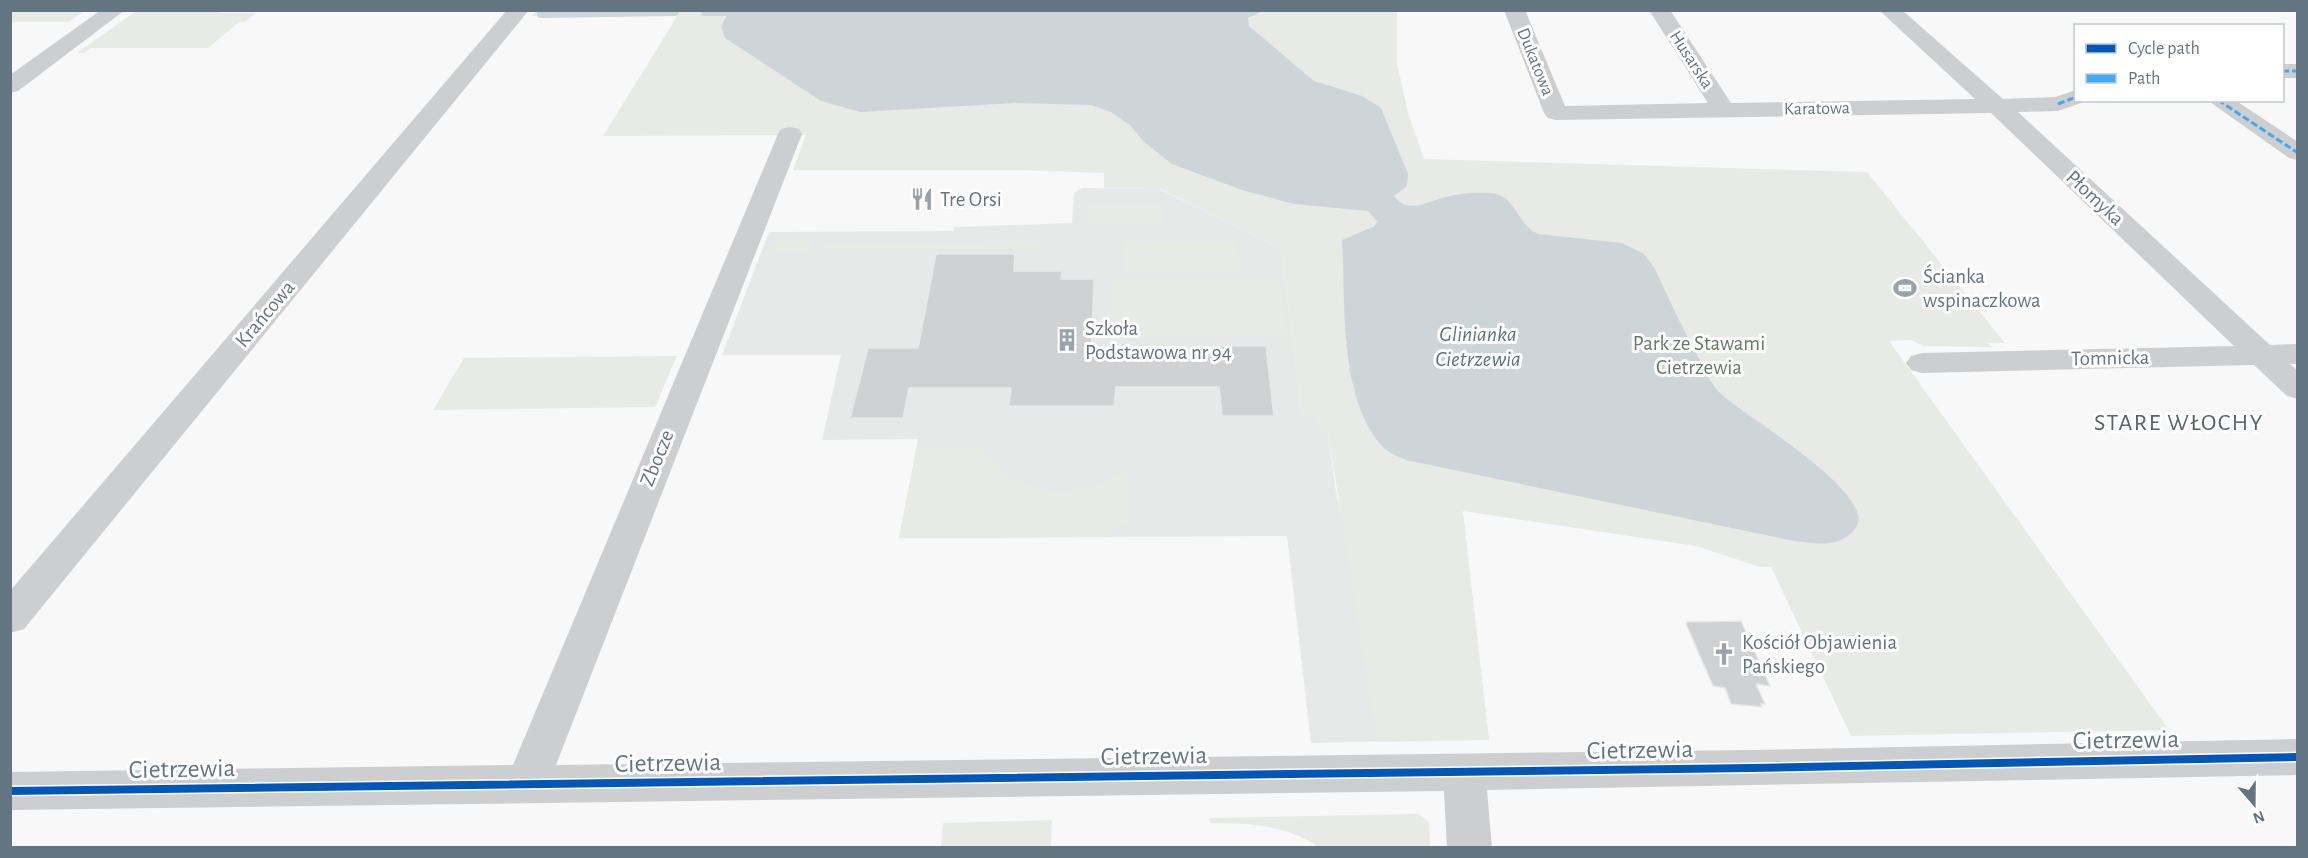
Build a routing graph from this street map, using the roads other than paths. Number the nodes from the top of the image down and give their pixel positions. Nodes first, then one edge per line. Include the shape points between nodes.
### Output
1 (116, 10) edge
2 (519, 10) edge
3 (1514, 10) edge
4 (1659, 10) edge
5 (1890, 10) edge
6 (10, 86) edge
7 (2074, 98) edge
8 (2221, 102) edge
9 (1997, 106) junction
10 (1724, 110) junction
11 (1556, 113) joint
12 (790, 134) dead end
13 (2298, 153) edge
14 (2298, 354) edge
15 (2262, 355) junction
16 (1922, 363) dead end
17 (2298, 389) edge
18 (10, 618) edge
19 (2298, 757) edge
20 (1464, 772) junction
21 (527, 784) junction
22 (10, 791) edge
23 (1470, 848) edge

1 - 6 street
2 - 18 street, Krańcowa
3 - 11 street, Dukatowa
4 - 10 street, Husarska
5 - 9 street, Płomyka
7 - 9 street, Karatowa via 2058,104
8 - 13 street
9 - 10 street, Karatowa
9 - 15 street, Płomyka
10 - 11 street, Karatowa
12 - 21 street, Zbocze
14 - 15 street, Tomnicka
15 - 16 street, Tomnicka
15 - 17 street, Płomyka
19 - 20 street, Cietrzewia
20 - 21 street, Cietrzewia
20 - 23 street
21 - 22 street, Cietrzewia

